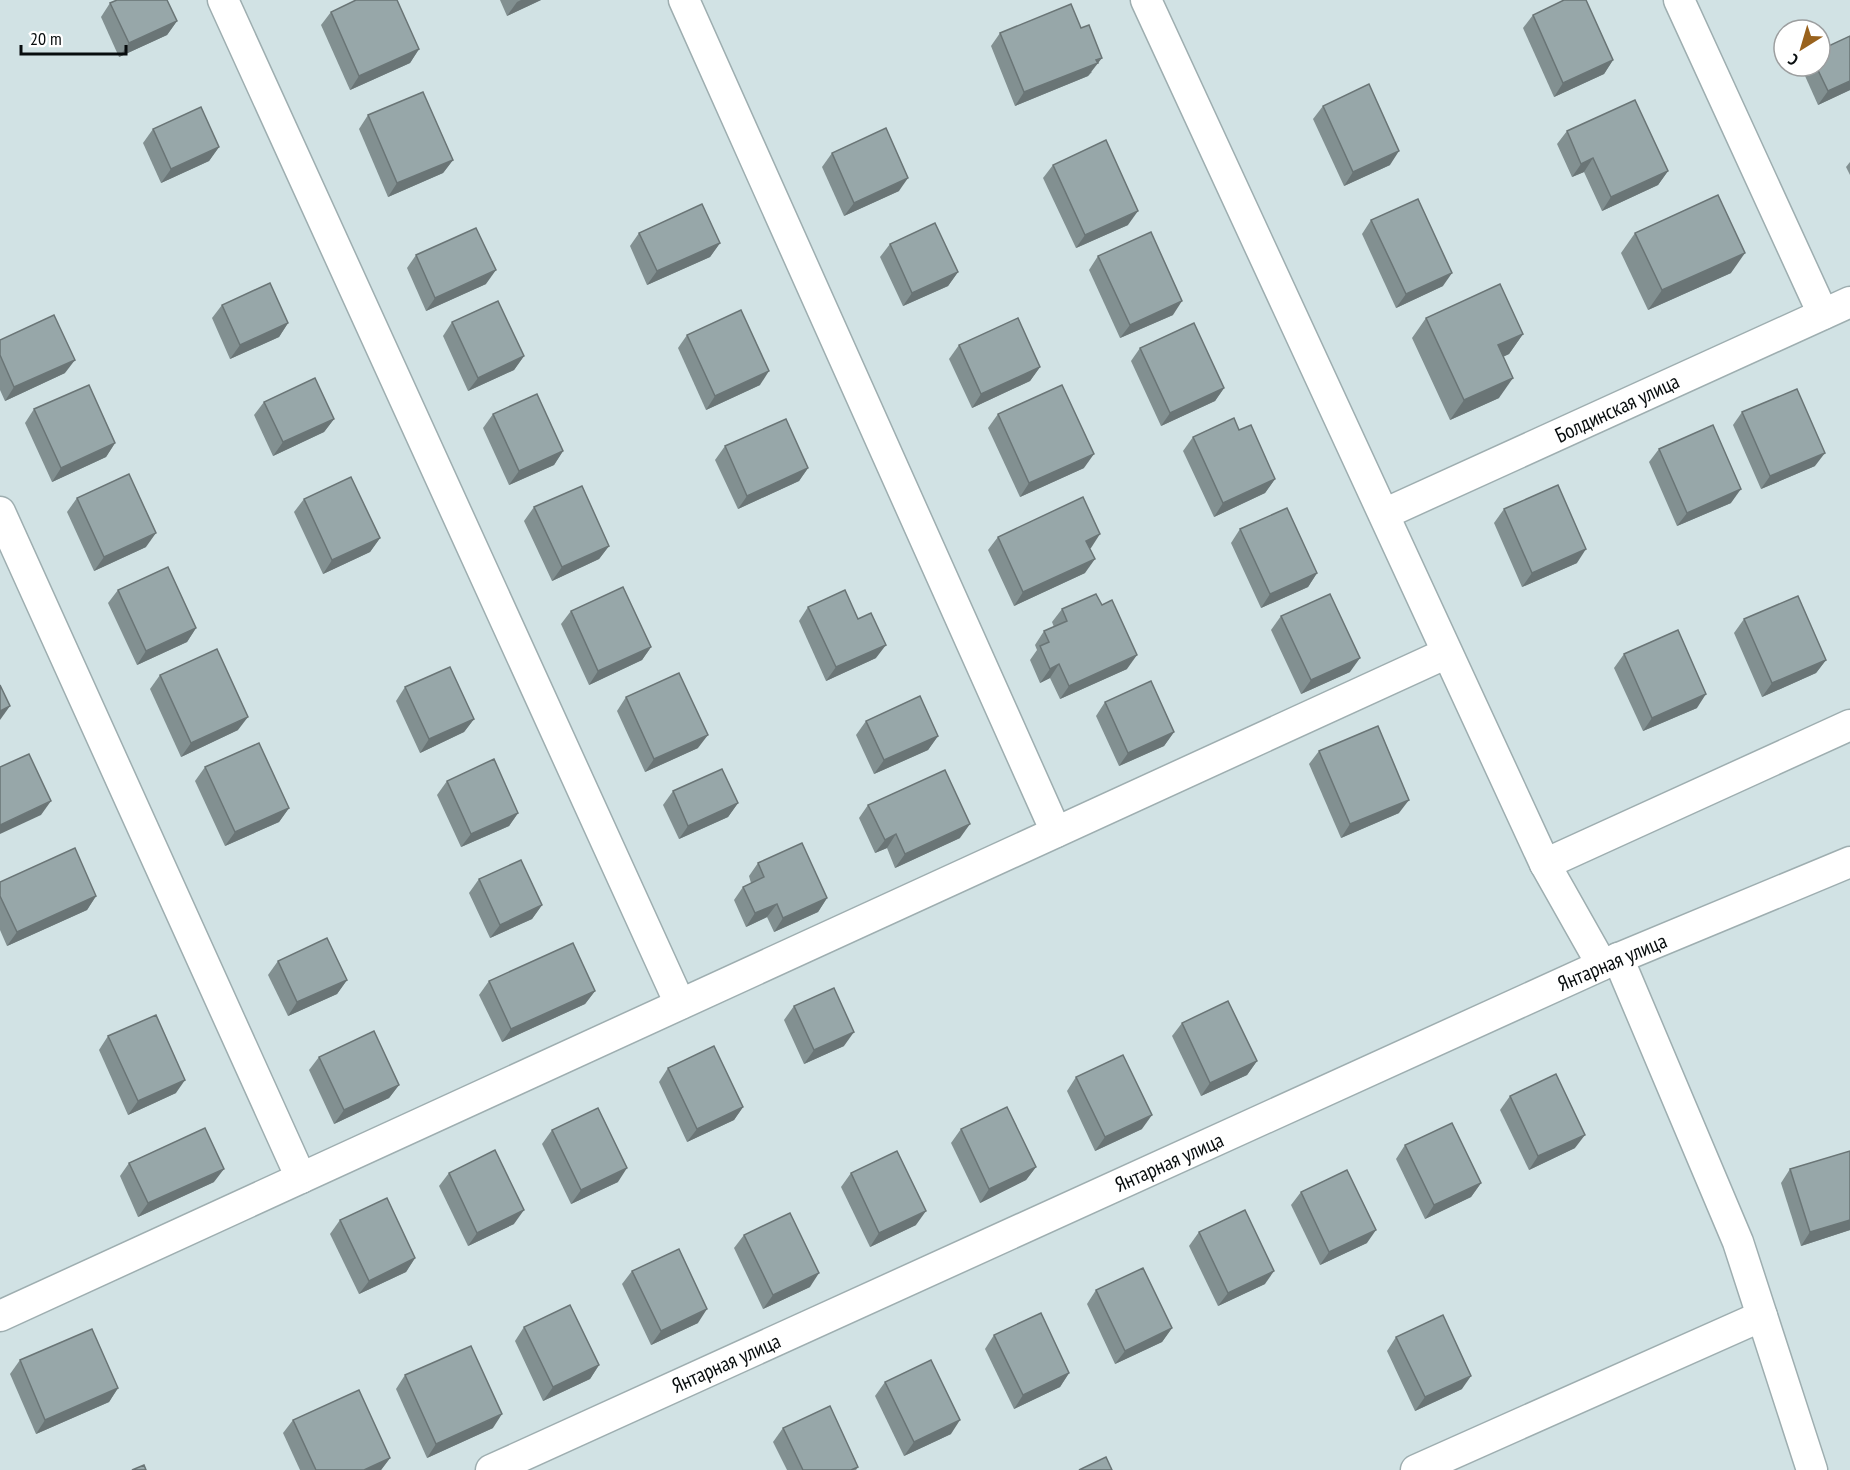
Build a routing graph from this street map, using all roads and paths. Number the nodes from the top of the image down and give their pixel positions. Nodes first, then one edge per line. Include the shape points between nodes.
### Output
1 (223, 0) edge
2 (684, 0) edge
3 (1146, 0) edge
4 (1679, 0) edge
5 (1850, 302) edge
6 (1823, 314) junction
7 (0, 512) edge
8 (1384, 514) junction
9 (1448, 653) junction
10 (1850, 725) edge
11 (1056, 832) junction
12 (1850, 862) edge
13 (1545, 864) junction
14 (1610, 961) junction
15 (680, 1004) junction
16 (301, 1178) junction
17 (0, 1316) edge
18 (1762, 1316) junction
19 (491, 1470) edge
20 (1416, 1470) edge
21 (1812, 1470) edge

1 - 15 street
2 - 11 street
3 - 8 street
4 - 6 street
5 - 6 street, Болдинская улица
6 - 8 street, Болдинская улица
7 - 16 street
8 - 9 street
9 - 11 street
9 - 13 street
10 - 13 street
11 - 15 street
12 - 14 street, Янтарная улица
13 - 14 street
14 - 18 street via 1738,1242
14 - 19 street, Янтарная улица
15 - 16 street
16 - 17 street
18 - 20 street
18 - 21 street

